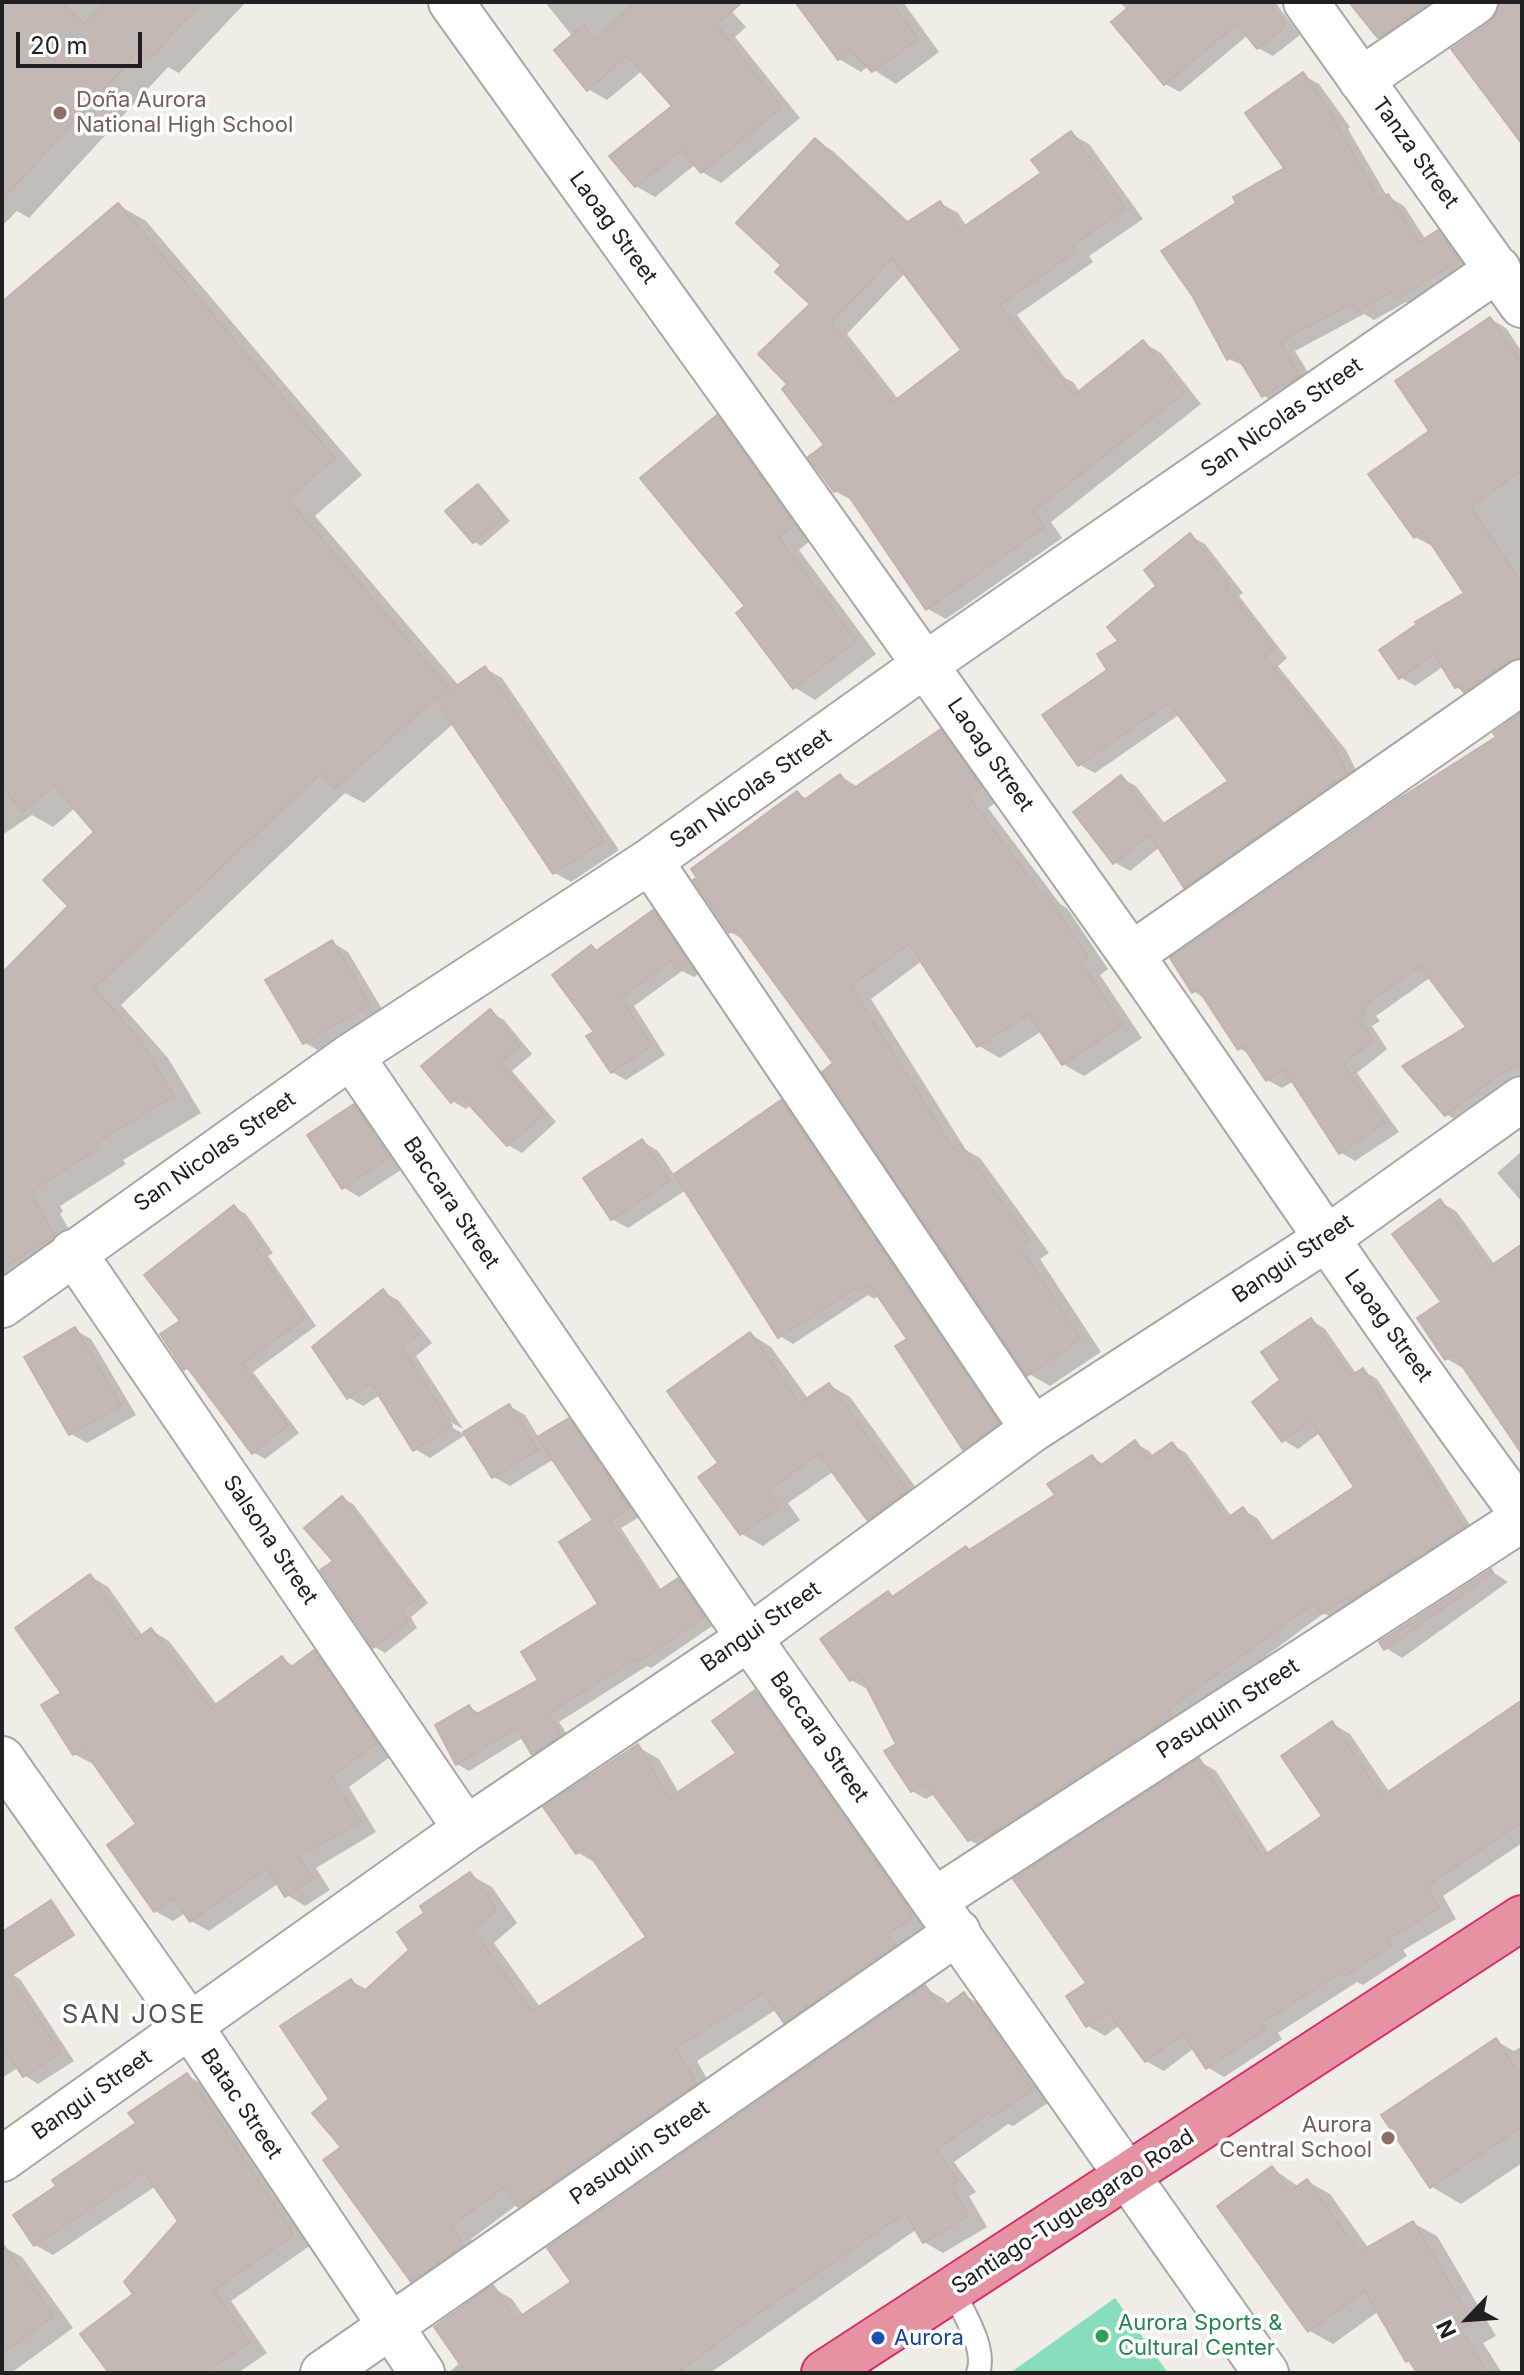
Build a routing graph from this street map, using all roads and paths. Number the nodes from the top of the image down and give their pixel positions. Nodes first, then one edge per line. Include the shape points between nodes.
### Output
1 (451, 2) edge
2 (1306, 2) edge
3 (1475, 2) edge
4 (1361, 80) junction
5 (1498, 269) junction
6 (1522, 305) edge
7 (926, 664) junction
8 (1522, 682) edge
9 (650, 861) junction
10 (1131, 955) junction
11 (351, 1056) junction
12 (1522, 1099) edge
13 (1326, 1239) junction
14 (73, 1252) junction
15 (2, 1305) edge
16 (1033, 1429) junction
17 (1522, 1513) edge
18 (1522, 1519) edge
19 (749, 1638) junction
20 (2, 1759) edge
21 (466, 1829) junction
22 (946, 1916) junction
23 (1522, 1918) edge
24 (190, 2026) junction
25 (2, 2159) edge
26 (1129, 2176) junction
27 (953, 2290) junction
28 (389, 2328) junction
29 (323, 2373) edge
30 (422, 2373) edge
31 (825, 2373) edge
32 (978, 2373) edge
33 (1266, 2373) edge

1 - 7 street, Laoag Street
2 - 4 street, Tanza Street
3 - 4 street
4 - 5 street, Tanza Street
5 - 6 street, Tanza Street
5 - 7 street, San Nicolas Street
7 - 9 street, San Nicolas Street
7 - 10 street, Laoag Street
8 - 10 street
9 - 11 street, San Nicolas Street
9 - 16 street
10 - 13 street, Laoag Street
11 - 14 street, San Nicolas Street
11 - 19 street, Baccara Street
12 - 13 street, Bangui Street
13 - 16 street, Bangui Street
13 - 17 street, Laoag Street
14 - 15 street, San Nicolas Street
14 - 21 street, Salsona Street
16 - 19 street, Bangui Street
18 - 22 street, Pasuquin Street
19 - 21 street, Bangui Street
19 - 22 street, Baccara Street
20 - 24 street, Batac Street
21 - 24 street, Bangui Street
22 - 26 street, Baccara Street
22 - 28 street, Pasuquin Street
23 - 26 highway, Santiago-Tuguegarao Road
24 - 25 street, Bangui Street
24 - 28 street, Batac Street
26 - 27 highway, Santiago-Tuguegarao Road
26 - 33 street, Baccara Street
27 - 31 highway, Santiago-Tuguegarao Road
27 - 32 lane via 978,2348
28 - 29 street, Pasuquin Street
28 - 30 street, Batac Street

